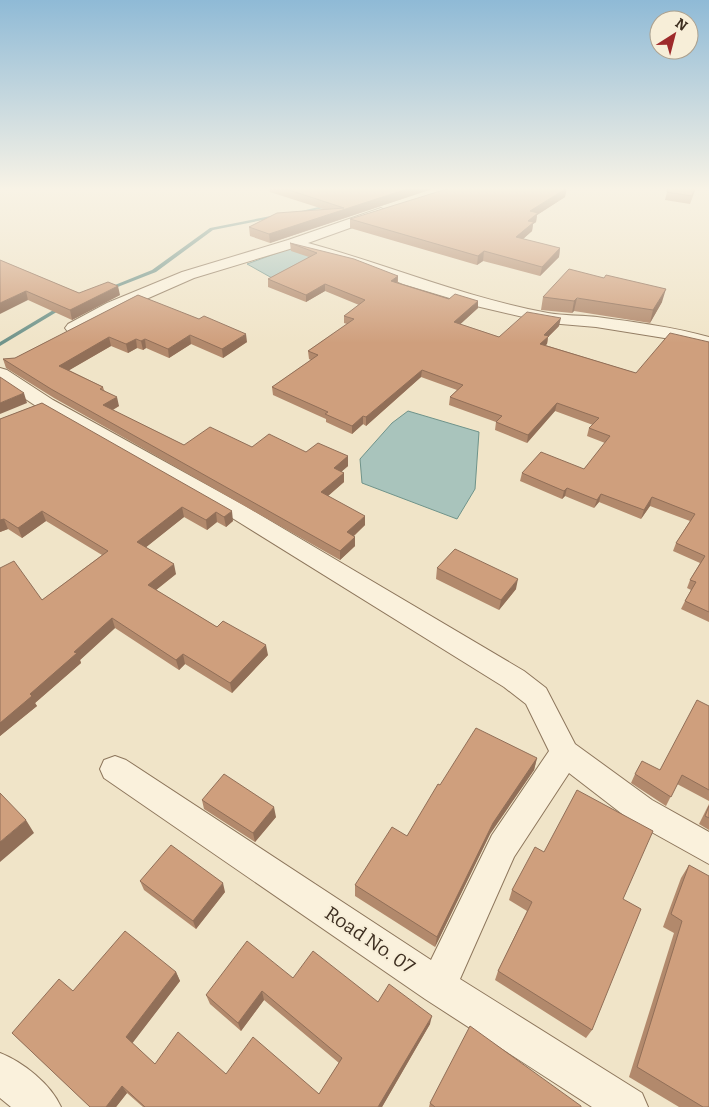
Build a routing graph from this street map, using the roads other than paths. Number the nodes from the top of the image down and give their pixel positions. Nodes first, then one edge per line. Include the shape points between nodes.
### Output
1 (302, 240) edge
2 (293, 243) junction
3 (59, 336) edge
4 (709, 343) edge
5 (4, 365) edge
6 (564, 753) junction
7 (114, 770) dead end
8 (709, 849) edge
9 (438, 986) junction
10 (0, 1072) edge
11 (41, 1107) edge
12 (628, 1107) edge

1 - 2 street
2 - 3 street via 188,275 113,307
2 - 4 street via 476,301 550,318 596,322
5 - 6 street via 37,408 237,511 514,678 536,696
6 - 8 street via 641,810
6 - 9 street via 503,846
7 - 9 street, Road No. 07
9 - 12 street, Road No. 07
10 - 11 street

